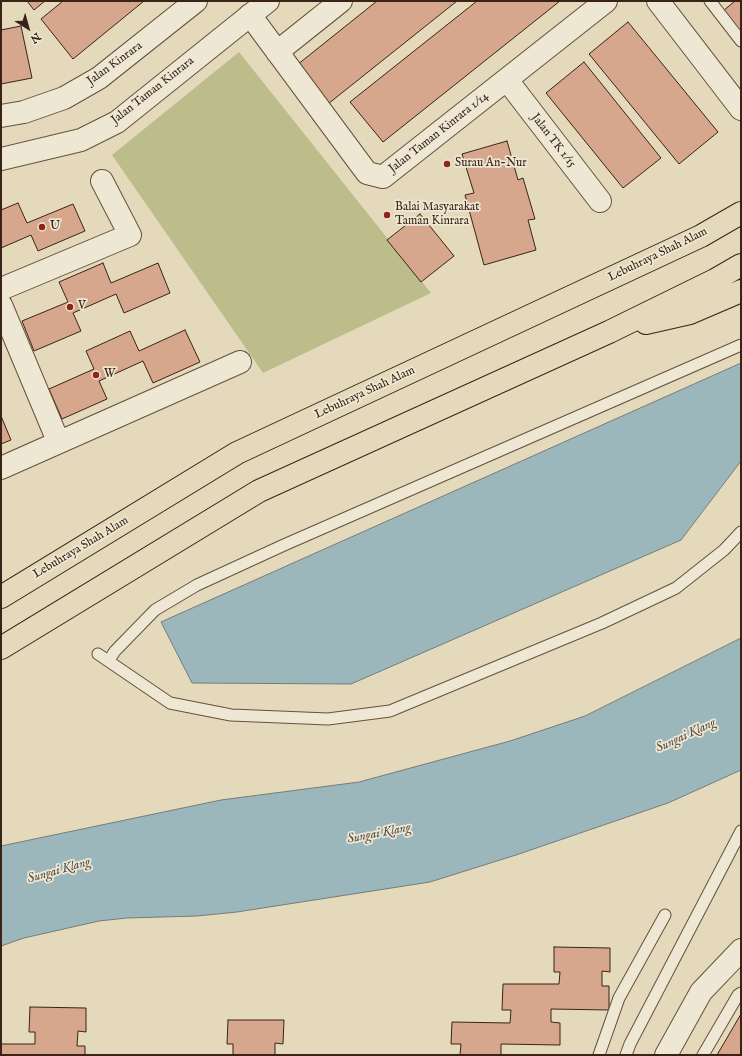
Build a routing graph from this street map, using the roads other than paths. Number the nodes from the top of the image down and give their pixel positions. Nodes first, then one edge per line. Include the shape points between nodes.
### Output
1 (196, 1) edge
2 (268, 1) edge
3 (341, 1) edge
4 (606, 1) edge
5 (658, 1) edge
6 (710, 1) edge
7 (250, 15) junction
8 (741, 40) edge
9 (278, 52) junction
10 (507, 80) junction
11 (740, 109) edge
12 (1, 116) edge
13 (1, 159) edge
14 (102, 181) dead end
15 (600, 201) dead end
16 (741, 213) edge
17 (741, 265) edge
18 (1, 289) edge
19 (741, 291) edge
20 (1, 305) edge
21 (609, 332) junction
22 (741, 345) edge
23 (240, 362) dead end
24 (58, 441) junction
25 (1, 468) edge
26 (741, 532) edge
27 (1, 597) edge
28 (1, 648) edge
29 (98, 654) dead end
30 (108, 660) junction
31 (741, 831) edge
32 (665, 915) dead end
33 (741, 950) edge
34 (741, 993) edge
35 (599, 1055) edge
36 (626, 1055) edge
37 (666, 1055) edge
38 (703, 1055) edge

1 - 12 street, Jalan Kinrara via 99,78 64,98 24,112
2 - 7 street, Jalan Taman Kinrara
3 - 9 street
4 - 10 street, Jalan Taman Kinrara 1/14
5 - 11 street
6 - 8 lane
7 - 9 street, Jalan Taman Kinrara 1/14
7 - 13 street, Jalan Taman Kinrara via 117,122 81,140
9 - 10 street, Jalan Taman Kinrara 1/14 via 367,173 383,178
10 - 15 street, Jalan TK 1/15
14 - 18 street via 130,235
16 - 27 highway, Lebuhraya Shah Alam via 694,239 237,453
17 - 21 highway
19 - 21 highway via 690,313
20 - 24 street
21 - 28 highway via 259,491
22 - 30 lane via 197,585 155,610
23 - 24 street
24 - 25 street
26 - 30 lane via 724,550 676,588 602,623 390,710 328,719 231,715 170,703
29 - 30 lane
31 - 36 lane
32 - 35 lane via 619,998
33 - 37 street via 701,992
34 - 38 lane

